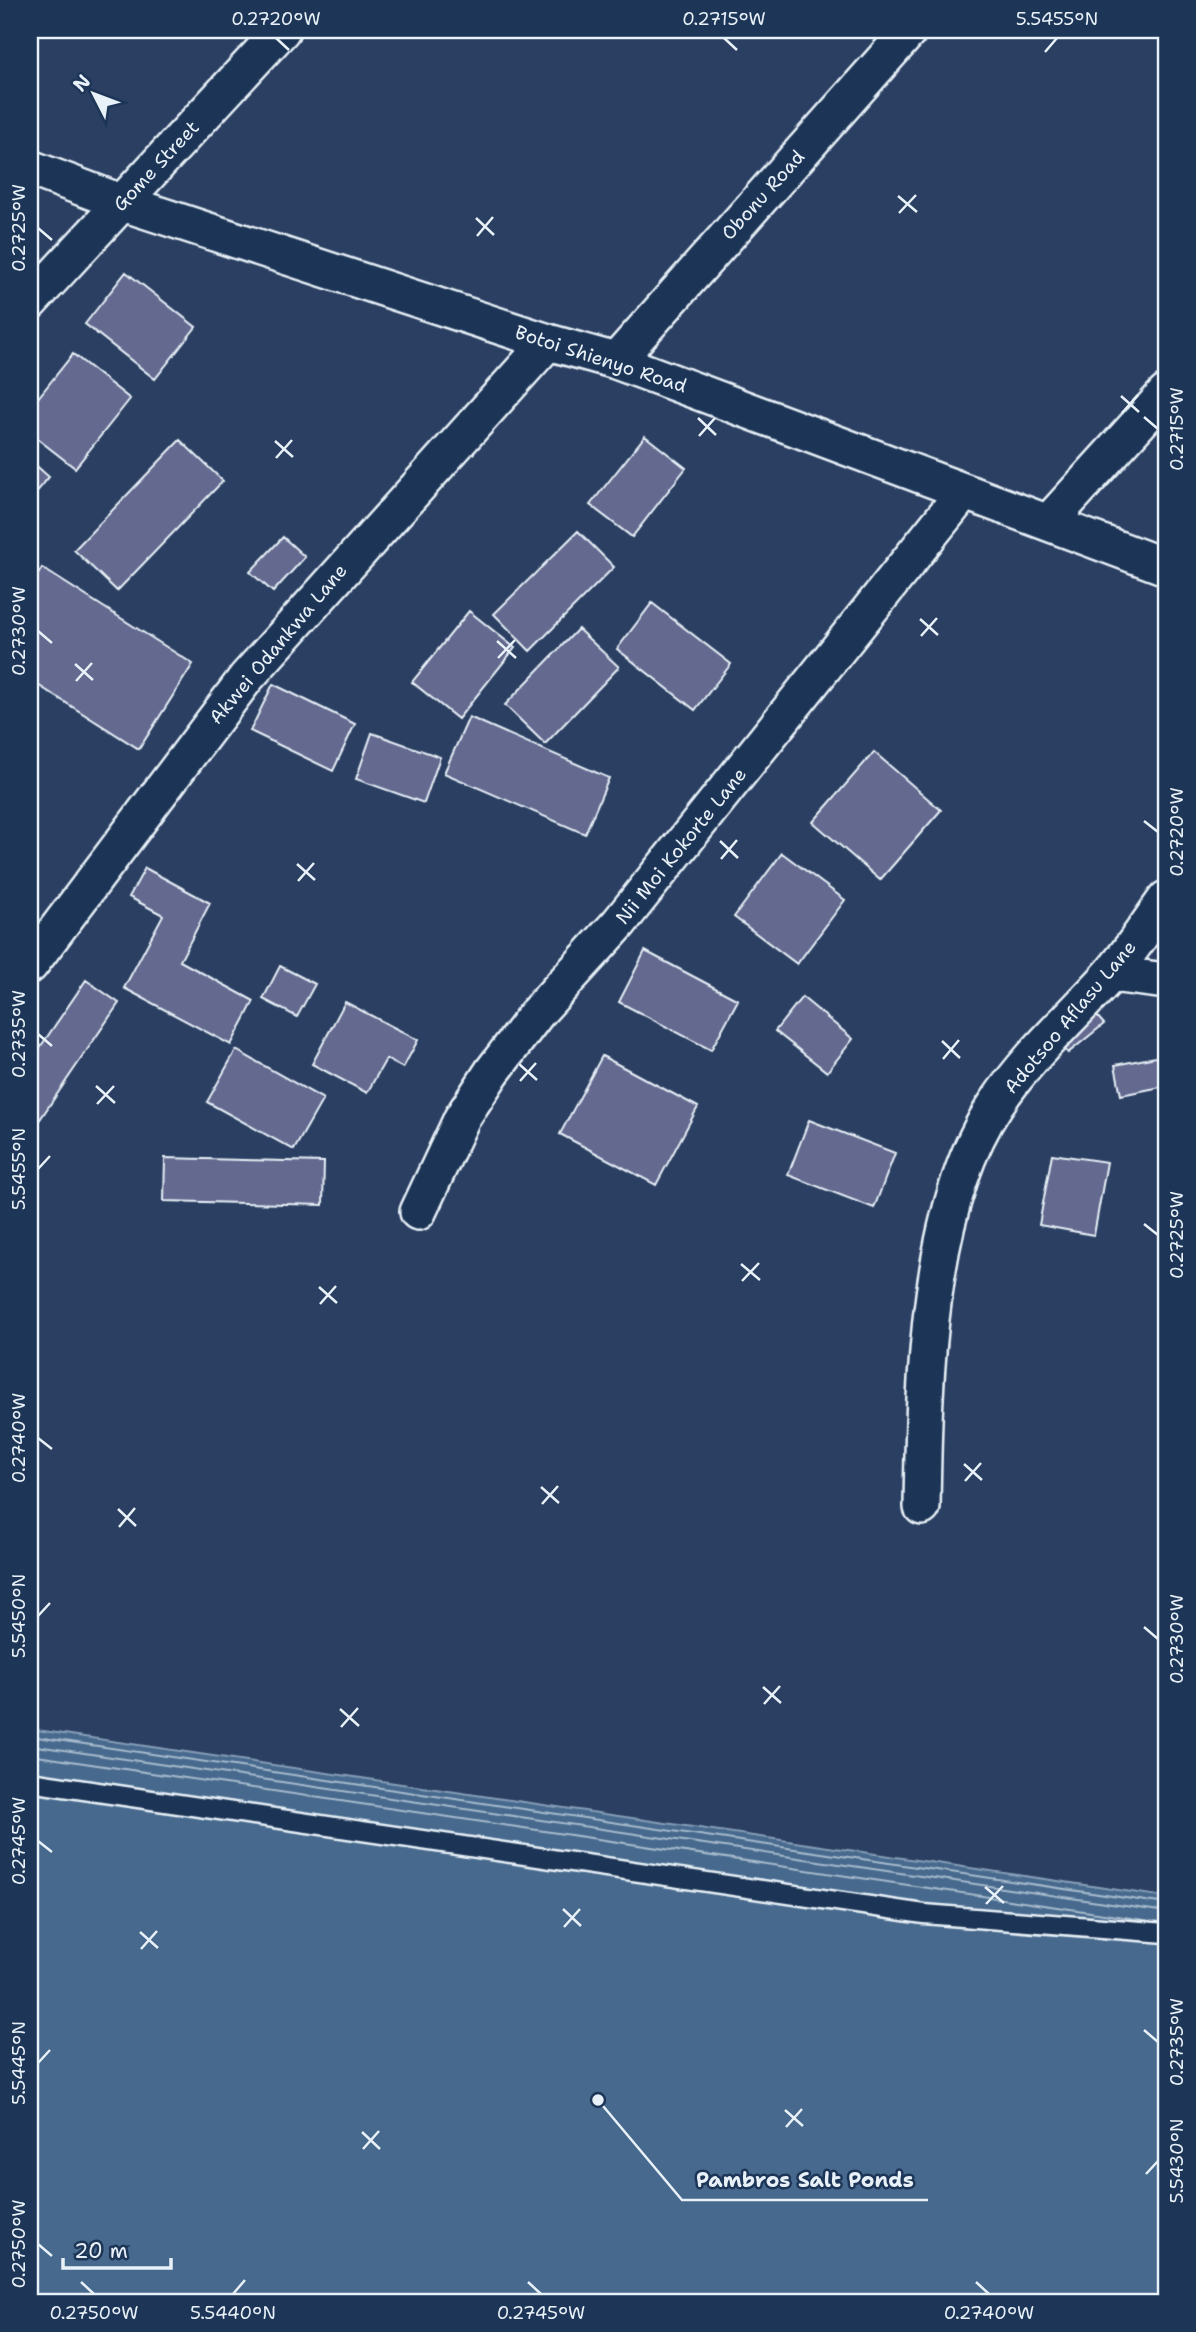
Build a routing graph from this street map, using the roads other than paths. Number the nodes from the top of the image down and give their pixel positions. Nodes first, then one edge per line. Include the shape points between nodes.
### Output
1 (282, 30) edge
2 (910, 30) edge
3 (30, 168) edge
4 (123, 203) junction
5 (30, 302) edge
6 (548, 342) junction
7 (616, 361) junction
8 (1166, 393) edge
9 (964, 492) junction
10 (1049, 522) junction
11 (1166, 567) edge
12 (1166, 899) edge
13 (30, 965) edge
14 (1111, 974) junction
15 (1166, 981) edge
16 (418, 1212) dead end
17 (922, 1507) dead end
18 (30, 1782) edge
19 (1166, 1933) edge

1 - 4 street, Gome Street
2 - 7 street, Obonu Road
3 - 4 street, Botoi Shienyo Road
4 - 5 street, Gome Street
4 - 6 street, Botoi Shienyo Road
6 - 7 street, Botoi Shienyo Road
6 - 13 street, Akwei Odankwa Lane via 246,678
7 - 9 street, Botoi Shienyo Road
8 - 10 street
9 - 10 street, Botoi Shienyo Road
9 - 16 street, Nii Moi Kokorte Lane via 619,923 537,1013 492,1072 462,1118
10 - 11 street, Botoi Shienyo Road
12 - 14 street, Adotsoo Aflasu Lane
14 - 15 street
14 - 17 street, Adotsoo Aflasu Lane via 1044,1044 996,1104 966,1158 951,1207 924,1383
18 - 19 lane via 924,1914

